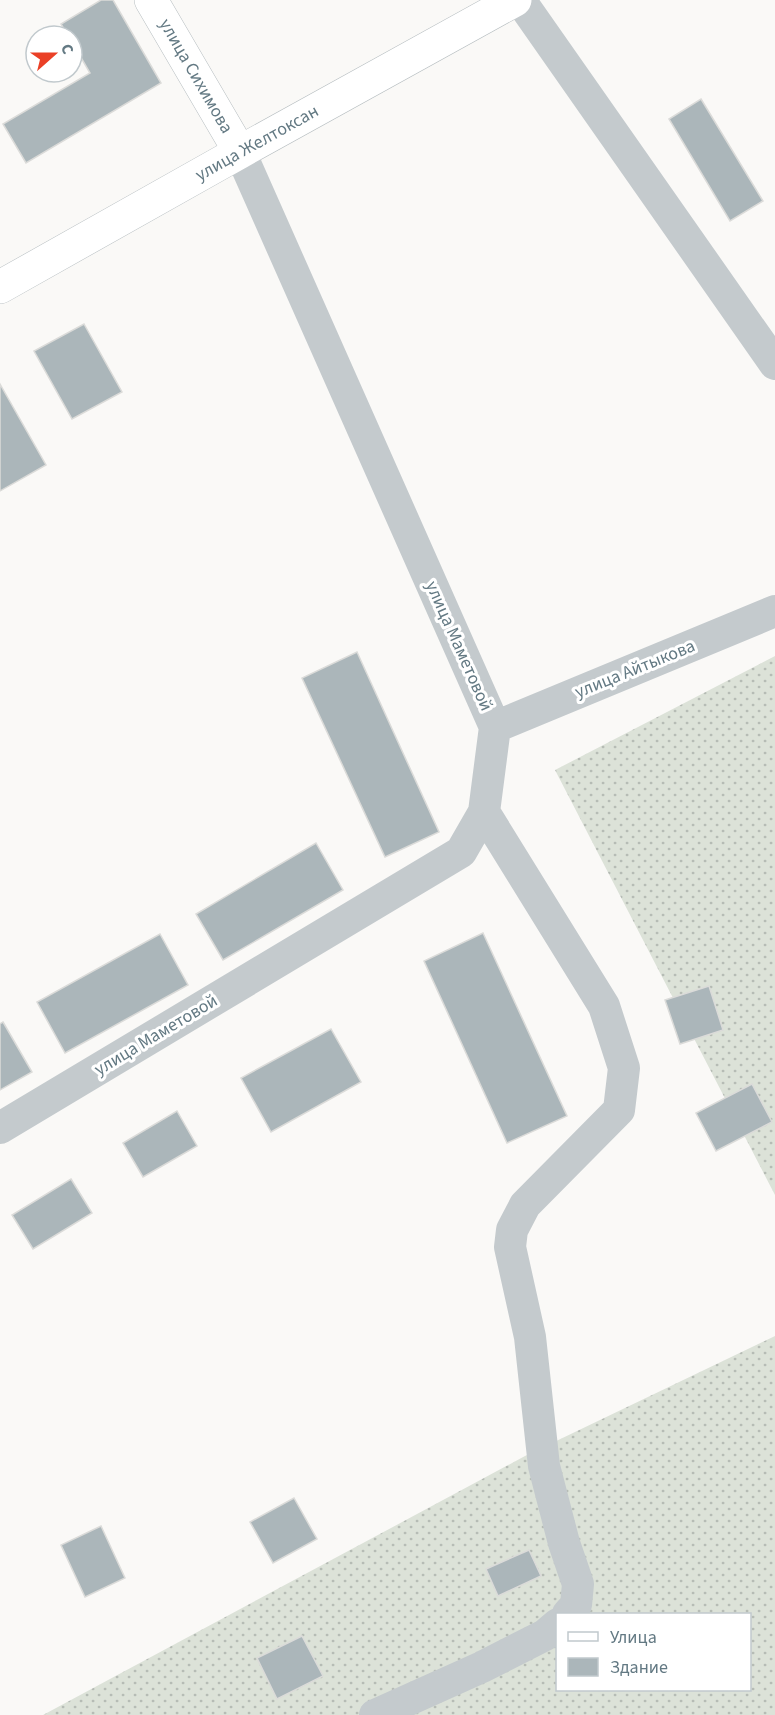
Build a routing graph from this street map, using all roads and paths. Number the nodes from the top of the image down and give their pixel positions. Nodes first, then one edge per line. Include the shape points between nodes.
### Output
1 (151, 0) edge
2 (515, 0) edge
3 (520, 0) edge
4 (240, 152) junction
5 (0, 287) edge
6 (775, 364) edge
7 (775, 611) edge
8 (495, 727) junction
9 (484, 812) junction
10 (0, 1128) edge
11 (569, 1613) edge
12 (556, 1626) edge
13 (375, 1715) edge

1 - 4 street, улица Сихимова
2 - 4 street, улица Желтоксан
3 - 6 street
4 - 5 street, улица Желтоксан
4 - 8 street, улица Маметовой
7 - 8 street, улица Айтыкова
8 - 9 street, улица Маметовой
9 - 10 street, улица Маметовой via 461,852
9 - 11 street via 604,1005 624,1068 619,1110 525,1205 512,1230 510,1247 530,1337 544,1466 578,1584 576,1605
12 - 13 street via 545,1635

